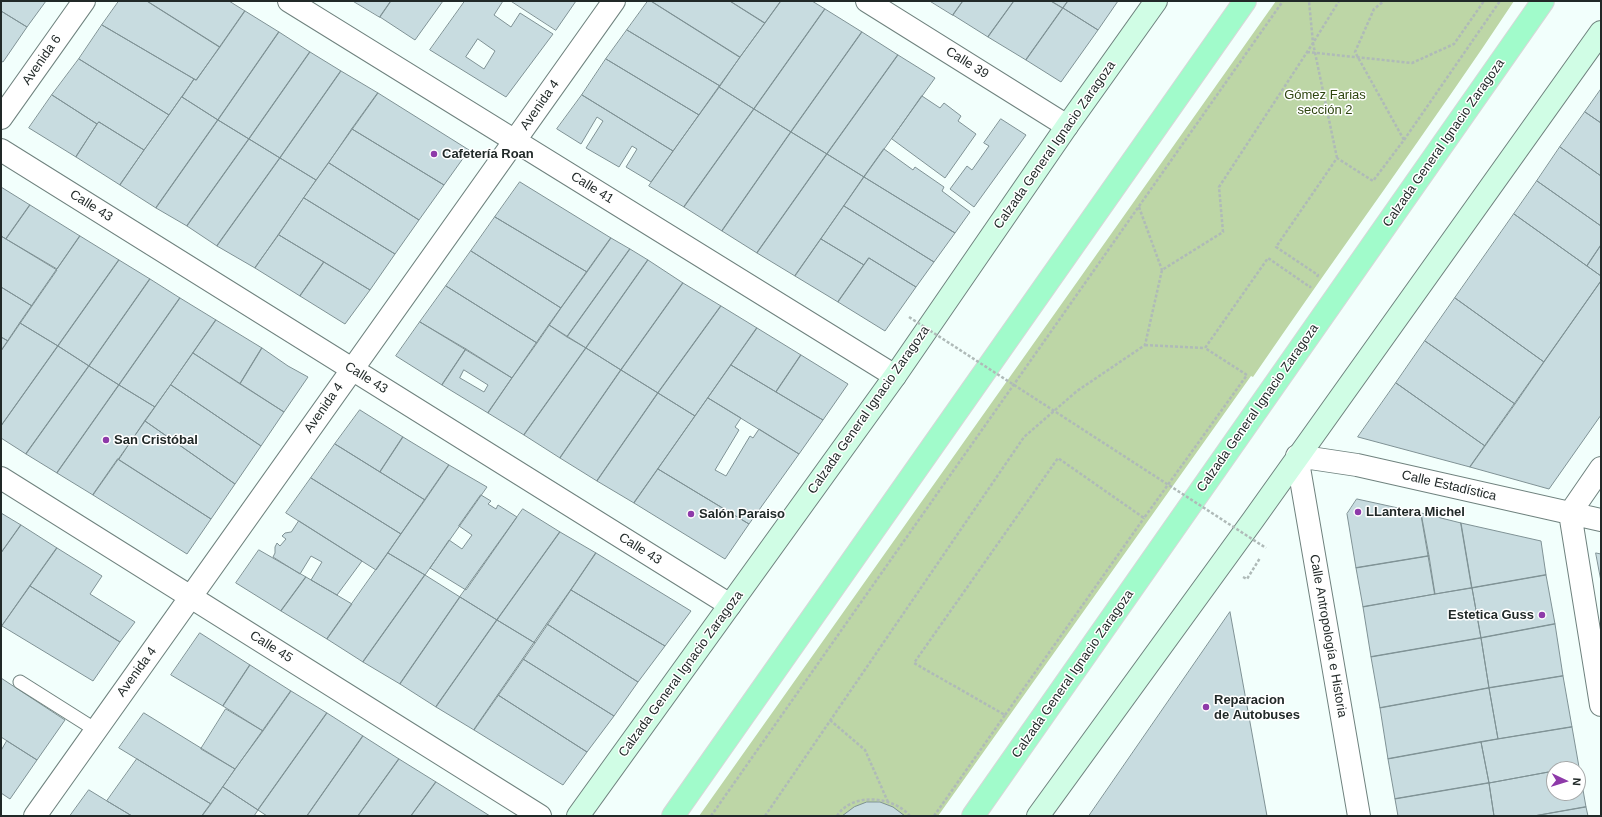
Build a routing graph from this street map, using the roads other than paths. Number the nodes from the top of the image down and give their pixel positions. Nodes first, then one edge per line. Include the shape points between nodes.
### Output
1 (84, 1) edge
2 (289, 1) edge
3 (614, 1) edge
4 (867, 1) edge
5 (1156, 1) edge
6 (1245, 1) edge
7 (1543, 1) edge
8 (1601, 32) edge
9 (1, 118) edge
10 (1067, 126) junction
11 (515, 141) junction
12 (1, 150) edge
13 (352, 369) junction
14 (895, 376) junction
15 (1297, 456) junction
16 (1601, 468) edge
17 (1, 478) edge
18 (1570, 513) junction
19 (1601, 520) edge
20 (190, 597) junction
21 (730, 605) junction
22 (20, 682) dead end
23 (1601, 705) edge
24 (96, 730) junction
25 (35, 816) edge
26 (540, 816) edge
27 (578, 816) edge
28 (673, 816) edge
29 (973, 816) edge
30 (1038, 816) edge
31 (1359, 816) edge

1 - 9 street, Avenida 6
2 - 11 street, Calle 41
3 - 11 street, Avenida 4
4 - 10 street, Calle 39
5 - 10 main road, Calzada General Ignacio Zaragoza
6 - 28 main road
7 - 29 main road, Calzada General Ignacio Zaragoza
8 - 15 main road
10 - 14 main road, Calzada General Ignacio Zaragoza
11 - 13 street, Avenida 4
11 - 14 street, Calle 41
12 - 13 street, Calle 43
13 - 20 street, Avenida 4
13 - 21 street, Calle 43
14 - 21 main road, Calzada General Ignacio Zaragoza
15 - 18 street, Calle Estadística via 1356,465
15 - 30 main road
15 - 31 street, Calle Antropología e Historia
16 - 18 street
17 - 20 street, Calle 45
18 - 19 street, Calle Estadística
18 - 23 street
20 - 24 street, Avenida 4
20 - 26 street, Calle 45
21 - 27 main road, Calzada General Ignacio Zaragoza
22 - 24 lane
24 - 25 street, Avenida 4

